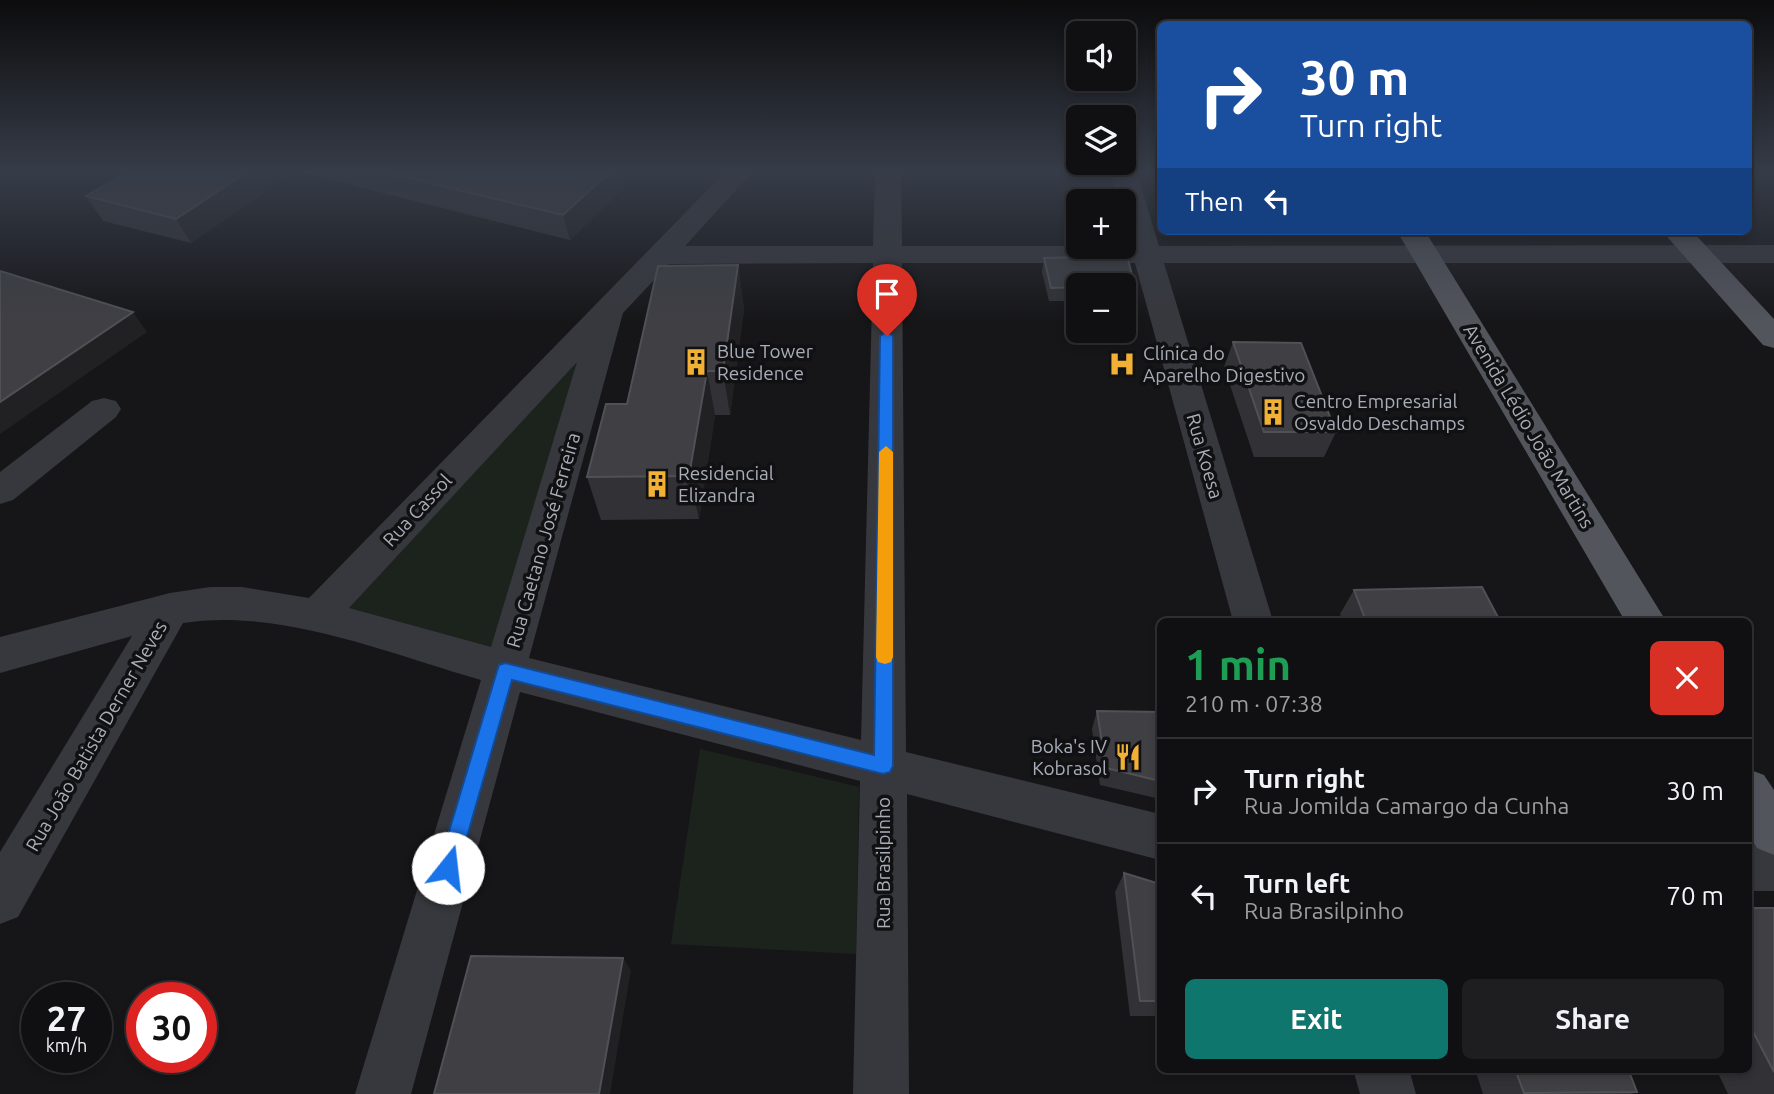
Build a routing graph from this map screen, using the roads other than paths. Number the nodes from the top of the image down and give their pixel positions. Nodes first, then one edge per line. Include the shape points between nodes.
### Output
1 (692, 221) edge
2 (887, 221) edge
3 (1138, 221) edge
4 (1680, 235) edge
5 (1418, 242) edge
6 (1697, 253) junction
7 (1147, 254) junction
8 (1774, 254) edge
9 (659, 255) junction
10 (887, 255) junction
11 (609, 308) junction
12 (1774, 338) edge
13 (104, 408) dead end
14 (0, 491) edge
15 (170, 609) junction
16 (317, 616) junction
17 (1252, 618) edge
18 (1644, 618) edge
19 (0, 655) edge
20 (505, 671) junction
21 (883, 766) junction
22 (1752, 796) edge
23 (1774, 832) edge
24 (1157, 836) edge
25 (1752, 867) edge
26 (1774, 867) edge
27 (0, 899) edge
28 (1382, 1073) edge
29 (383, 1094) edge
30 (881, 1094) edge
31 (1388, 1094) edge

1 - 9 street, Rua Cassol
2 - 10 street, Rua Brasilpinho
3 - 7 street, Rua Koesa
4 - 6 main road
5 - 6 street
5 - 7 street
5 - 18 main road, Avenida Lédio João Martins
6 - 8 street
6 - 12 main road
7 - 10 street
7 - 17 street, Rua Koesa
9 - 10 street
9 - 11 street, Rua Cassol
10 - 21 street, Rua Brasilpinho
11 - 16 street, Rua Cassol
11 - 20 street, Rua Caetano José Ferreira
13 - 14 street
15 - 16 street via 242,603
15 - 19 street
15 - 27 street, Rua João Batista Derner Neves
16 - 20 street
20 - 21 street
20 - 29 street, Rua Caetano José Ferreira
21 - 24 street
21 - 30 street, Rua Brasilpinho
22 - 23 main road
25 - 26 street
28 - 31 street

